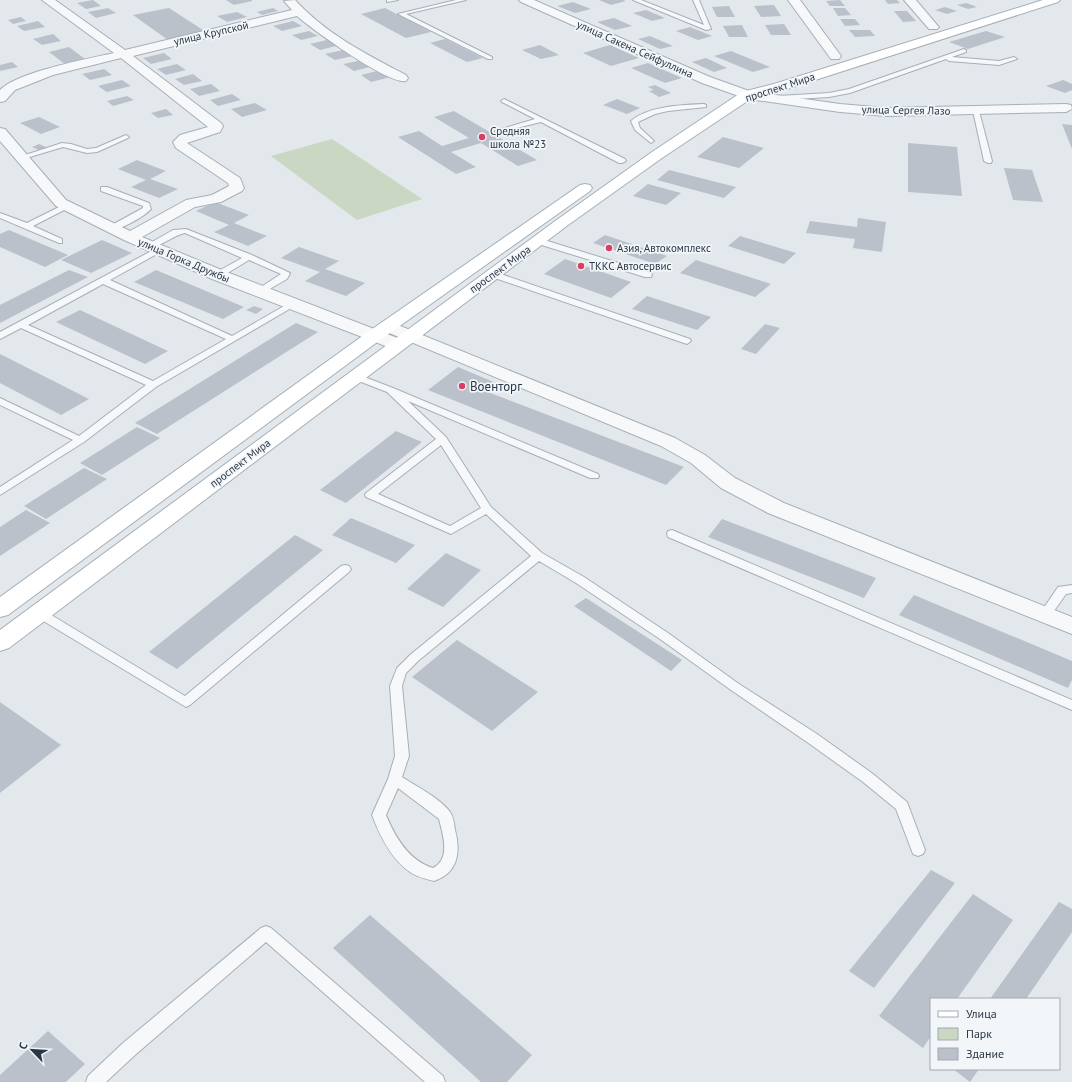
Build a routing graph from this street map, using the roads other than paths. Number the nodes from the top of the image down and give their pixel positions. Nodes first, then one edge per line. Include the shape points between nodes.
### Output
1 (48, 0) edge
2 (289, 0) edge
3 (463, 0) edge
4 (525, 0) edge
5 (636, 0) edge
6 (696, 0) edge
7 (794, 0) edge
8 (910, 0) edge
9 (1022, 0) edge
10 (1054, 0) edge
11 (299, 12) junction
12 (933, 27) junction
13 (858, 50) dead end
14 (964, 51) dead end
15 (123, 54) junction
16 (839, 55) joint
17 (490, 58) dead end
18 (940, 59) junction
19 (1014, 59) dead end
20 (821, 61) dead end
21 (402, 78) dead end
22 (756, 80) dead end
23 (728, 89) junction
24 (1, 95) edge
25 (747, 95) junction
26 (767, 98) junction
27 (504, 101) dead end
28 (704, 106) junction
29 (1070, 108) edge
30 (976, 111) junction
31 (541, 120) junction
32 (0, 132) edge
33 (497, 132) dead end
34 (126, 137) dead end
35 (651, 141) junction
36 (23, 157) junction
37 (988, 161) dead end
38 (622, 162) junction
39 (104, 189) dead end
40 (68, 206) junction
41 (0, 215) edge
42 (27, 226) junction
43 (112, 228) junction
44 (130, 236) junction
45 (59, 241) dead end
46 (538, 241) junction
47 (155, 248) junction
48 (249, 256) junction
49 (492, 274) junction
50 (218, 275) junction
51 (648, 275) dead end
52 (102, 280) junction
53 (261, 291) junction
54 (294, 304) junction
55 (21, 325) junction
56 (381, 331) junction
57 (0, 336) edge
58 (232, 339) junction
59 (404, 339) junction
60 (687, 341) dead end
61 (354, 376) junction
62 (153, 385) junction
63 (390, 390) junction
64 (0, 401) edge
65 (442, 439) junction
66 (80, 440) junction
67 (594, 476) dead end
68 (0, 492) edge
69 (487, 509) junction
70 (672, 534) dead end
71 (538, 556) junction
72 (345, 569) dead end
73 (1072, 589) edge
74 (0, 609) edge
75 (39, 613) junction
76 (1045, 616) junction
77 (1072, 626) edge
78 (0, 642) edge
79 (1072, 705) edge
80 (396, 779) junction
81 (918, 850) dead end
82 (94, 1082) edge
83 (437, 1082) edge

1 - 15 street
2 - 11 street
3 - 17 lane via 401,14
4 - 23 street, улица Сакена Сейфуллина
5 - 6 lane via 708,29
7 - 16 street
8 - 12 street
9 - 12 main road
10 - 25 main road, проспект Мира
11 - 15 street, улица Крупской
11 - 21 street via 326,33
12 - 13 main road
14 - 18 lane
15 - 24 street via 49,72 10,87
15 - 44 street via 216,126 214,129 185,138 180,142 181,145 235,181 237,188 216,199 191,203
16 - 20 main road, проспект Мира
18 - 19 lane via 999,63
18 - 26 lane via 850,91
22 - 23 main road, проспект Мира
23 - 25 street, улица Сакена Сейфуллина
23 - 28 main road, проспект Мира
25 - 26 street, улица Сергея Лазо
25 - 46 main road, проспект Мира via 657,154
26 - 30 street, улица Сергея Лазо via 886,112
27 - 31 lane
28 - 35 main road, проспект Мира
28 - 35 lane via 669,108 651,112 634,121 637,129
29 - 30 street, улица Сергея Лазо
30 - 37 lane
31 - 33 lane
31 - 38 lane
32 - 36 street, улица Горка Дружбы
34 - 36 lane via 95,150 68,144
35 - 38 main road, проспект Мира
36 - 40 street, улица Горка Дружбы via 61,203
38 - 56 main road, проспект Мира
39 - 43 lane via 146,206 147,209
40 - 42 lane
40 - 43 street, улица Горка Дружбы
41 - 42 lane
42 - 45 lane
43 - 44 street, улица Горка Дружбы
44 - 47 street, улица Горка Дружбы
46 - 49 main road, проспект Мира
46 - 51 lane
47 - 48 lane via 176,232 186,231
47 - 50 street, улица Горка Дружбы
47 - 52 lane
48 - 50 lane
48 - 53 lane via 286,273 284,277
49 - 59 main road, проспект Мира
49 - 60 lane
50 - 53 street, улица Горка Дружбы
52 - 55 lane
52 - 58 lane
53 - 54 street, улица Горка Дружбы
54 - 56 street, улица Горка Дружбы
54 - 58 lane
55 - 57 lane
55 - 62 lane
56 - 59 street, улица Горка Дружбы
56 - 74 main road, проспект Мира
58 - 62 lane
59 - 61 main road, проспект Мира
59 - 76 street, улица Горка Дружбы via 668,442 698,459 728,483 776,508
61 - 63 lane
61 - 75 main road, проспект Мира
62 - 66 lane
63 - 65 lane
63 - 67 lane
64 - 66 lane
65 - 69 lane
65 - 69 lane via 370,495 451,530
66 - 68 lane
69 - 71 lane
70 - 79 lane
71 - 80 lane via 401,671 396,686 402,756
71 - 81 lane via 580,580 664,636 868,778 902,806
72 - 75 lane via 186,702
73 - 76 lane via 1062,590
75 - 78 main road, проспект Мира
76 - 77 street, улица Горка Дружбы
80 - 80 lane via 445,815 452,850 450,860 442,872 434,875 415,868 396,849 385,832 379,815
82 - 83 lane via 129,1049 266,933

